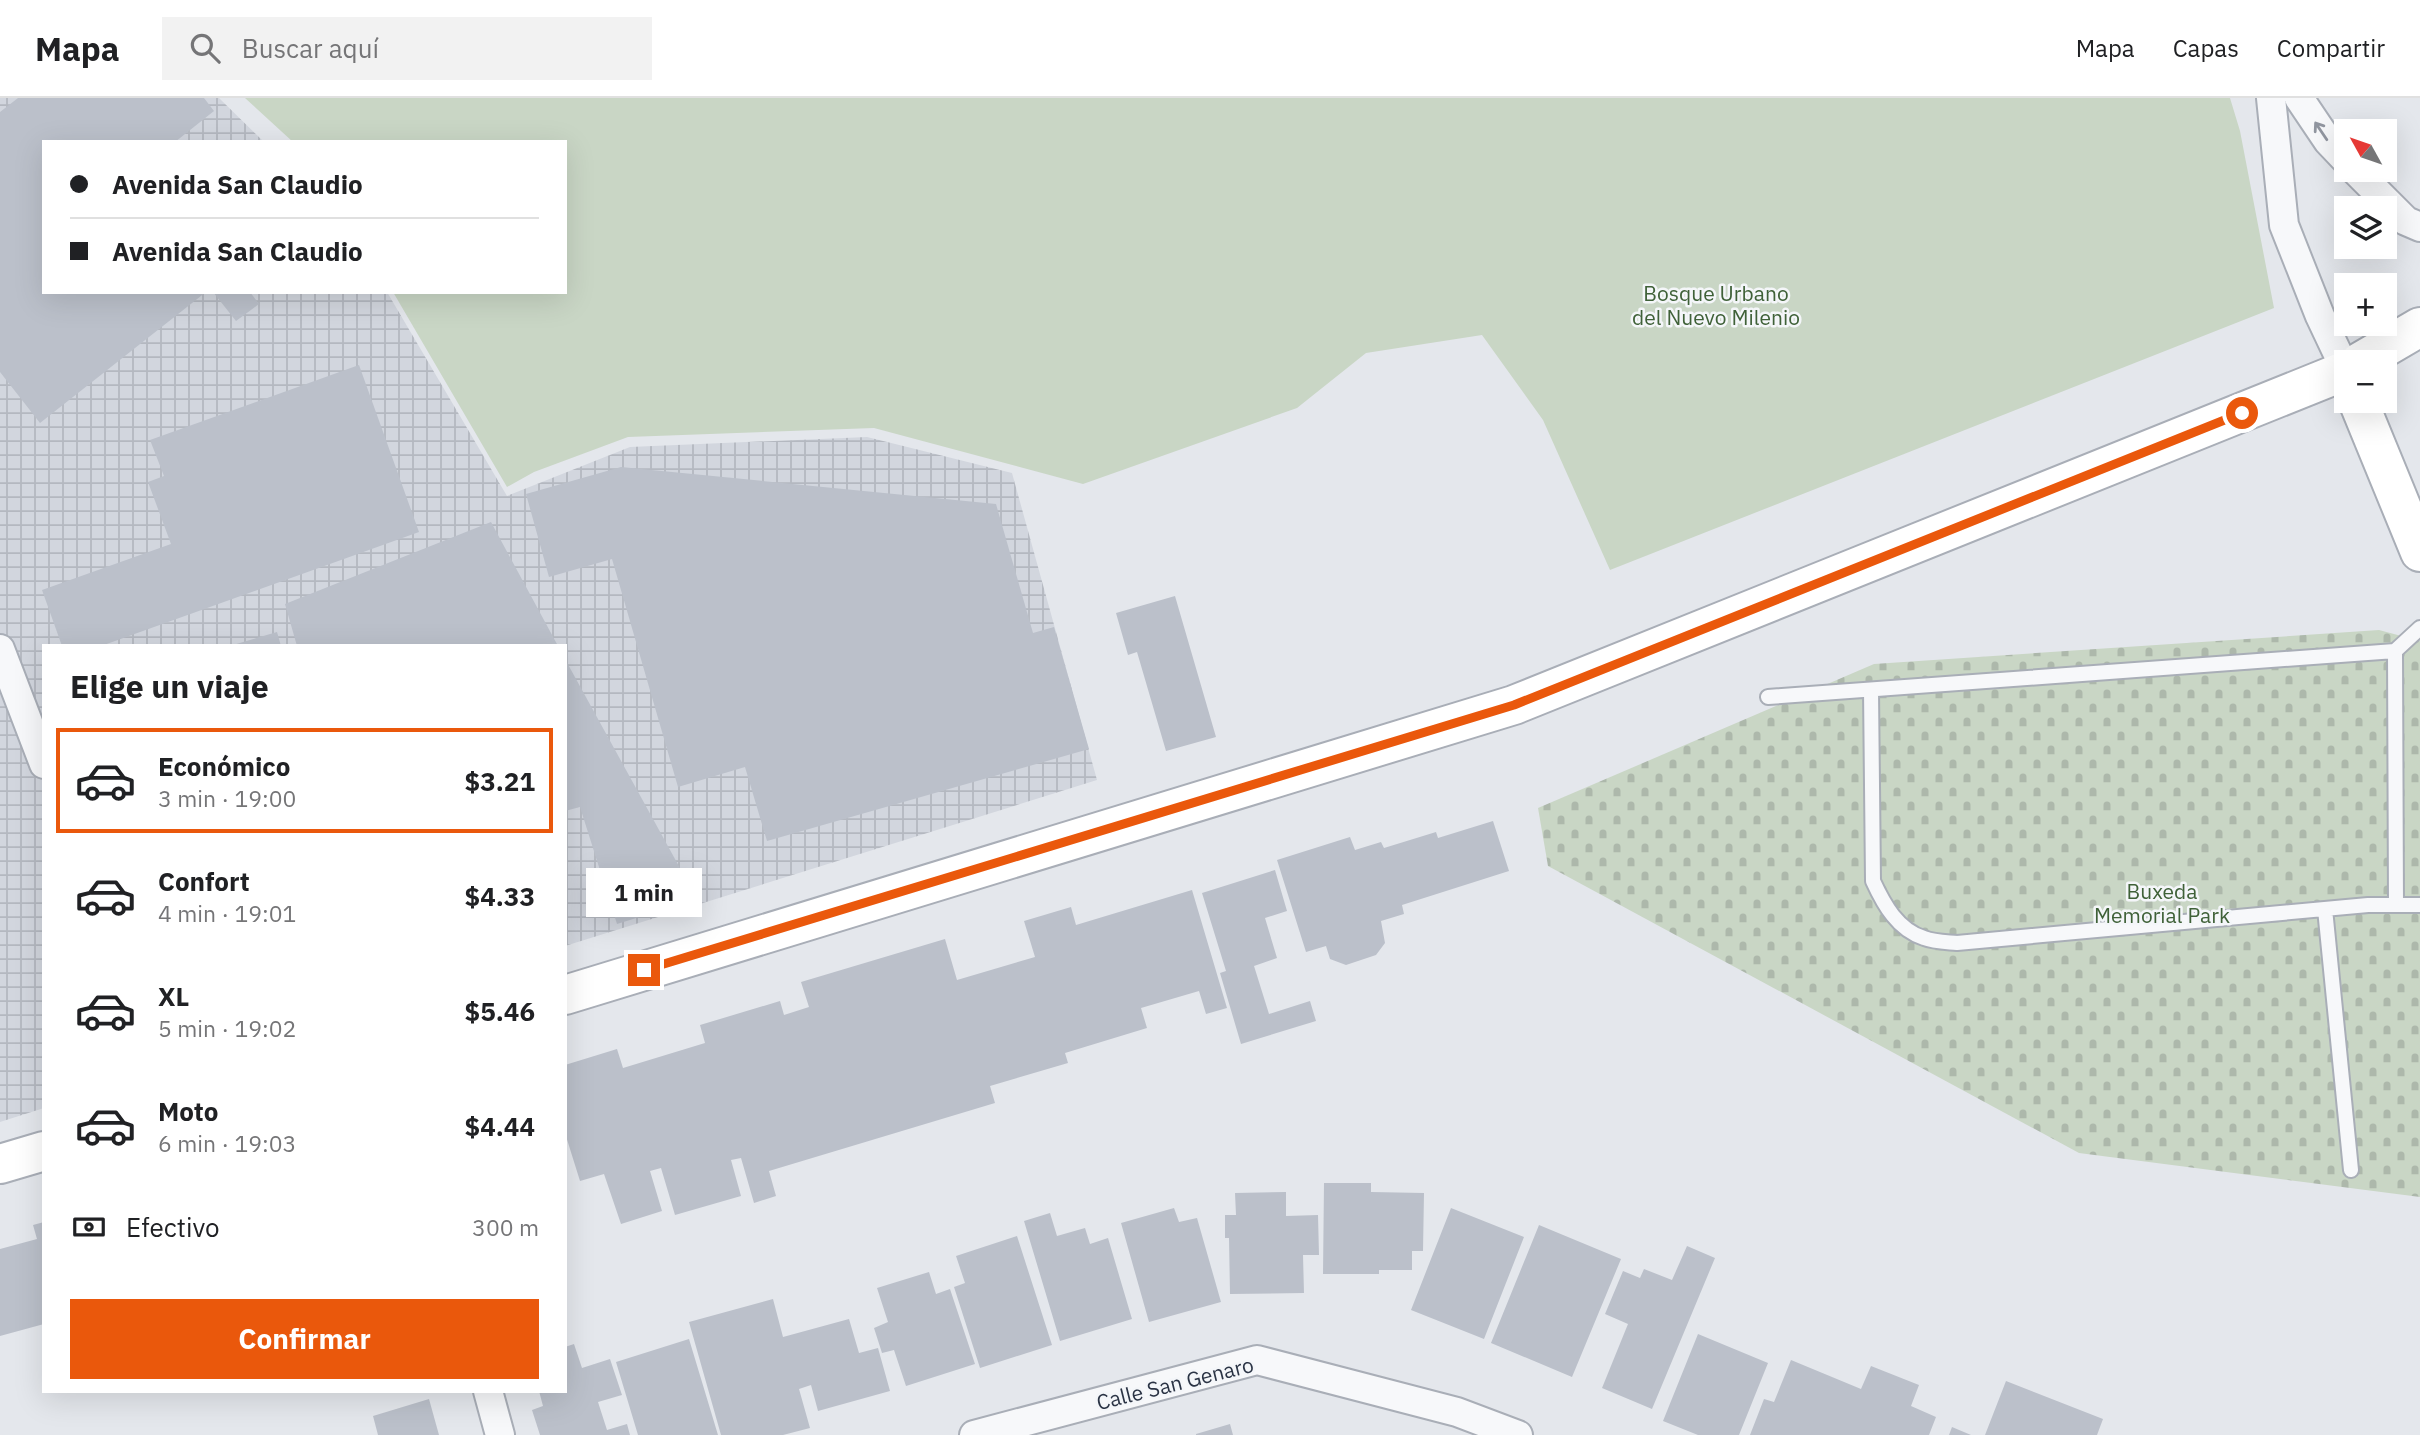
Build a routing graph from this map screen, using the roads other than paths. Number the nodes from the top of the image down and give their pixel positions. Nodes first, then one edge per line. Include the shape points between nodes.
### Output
1 (2271, 98) edge
2 (2299, 98) edge
3 (2334, 147) edge
4 (2367, 182) edge
5 (2420, 227) edge
6 (2420, 327) edge
7 (2338, 350) edge
8 (2388, 350) edge
9 (2334, 383) edge
10 (2366, 413) edge
11 (2420, 552) edge
12 (2420, 628) edge
13 (0, 649) edge
14 (2395, 651) junction
15 (1871, 690) junction
16 (1768, 697) dead end
17 (42, 759) edge
18 (2396, 905) junction
19 (2420, 905) edge
20 (2325, 909) junction
21 (567, 994) edge
22 (42, 1152) edge
23 (0, 1164) edge
24 (2351, 1170) dead end
25 (489, 1393) edge
26 (1454, 1423) edge
27 (500, 1435) edge
28 (974, 1435) edge
29 (1518, 1435) edge

1 - 7 street via 2284,225
3 -> 2 street
4 - 5 street via 2406,221
6 - 8 street
9 - 21 street via 1514,705
10 - 11 street
12 - 14 lane
13 - 17 street
14 - 15 lane
14 - 18 lane
15 - 16 lane
15 - 20 lane via 1873,881 1885,906 1903,926 1923,938 1957,943
18 - 19 lane
18 - 20 lane
20 - 24 lane
22 - 23 street
25 - 27 street
26 - 28 street, Calle San Genaro via 1257,1360
26 - 29 street, Calle San Genaro

